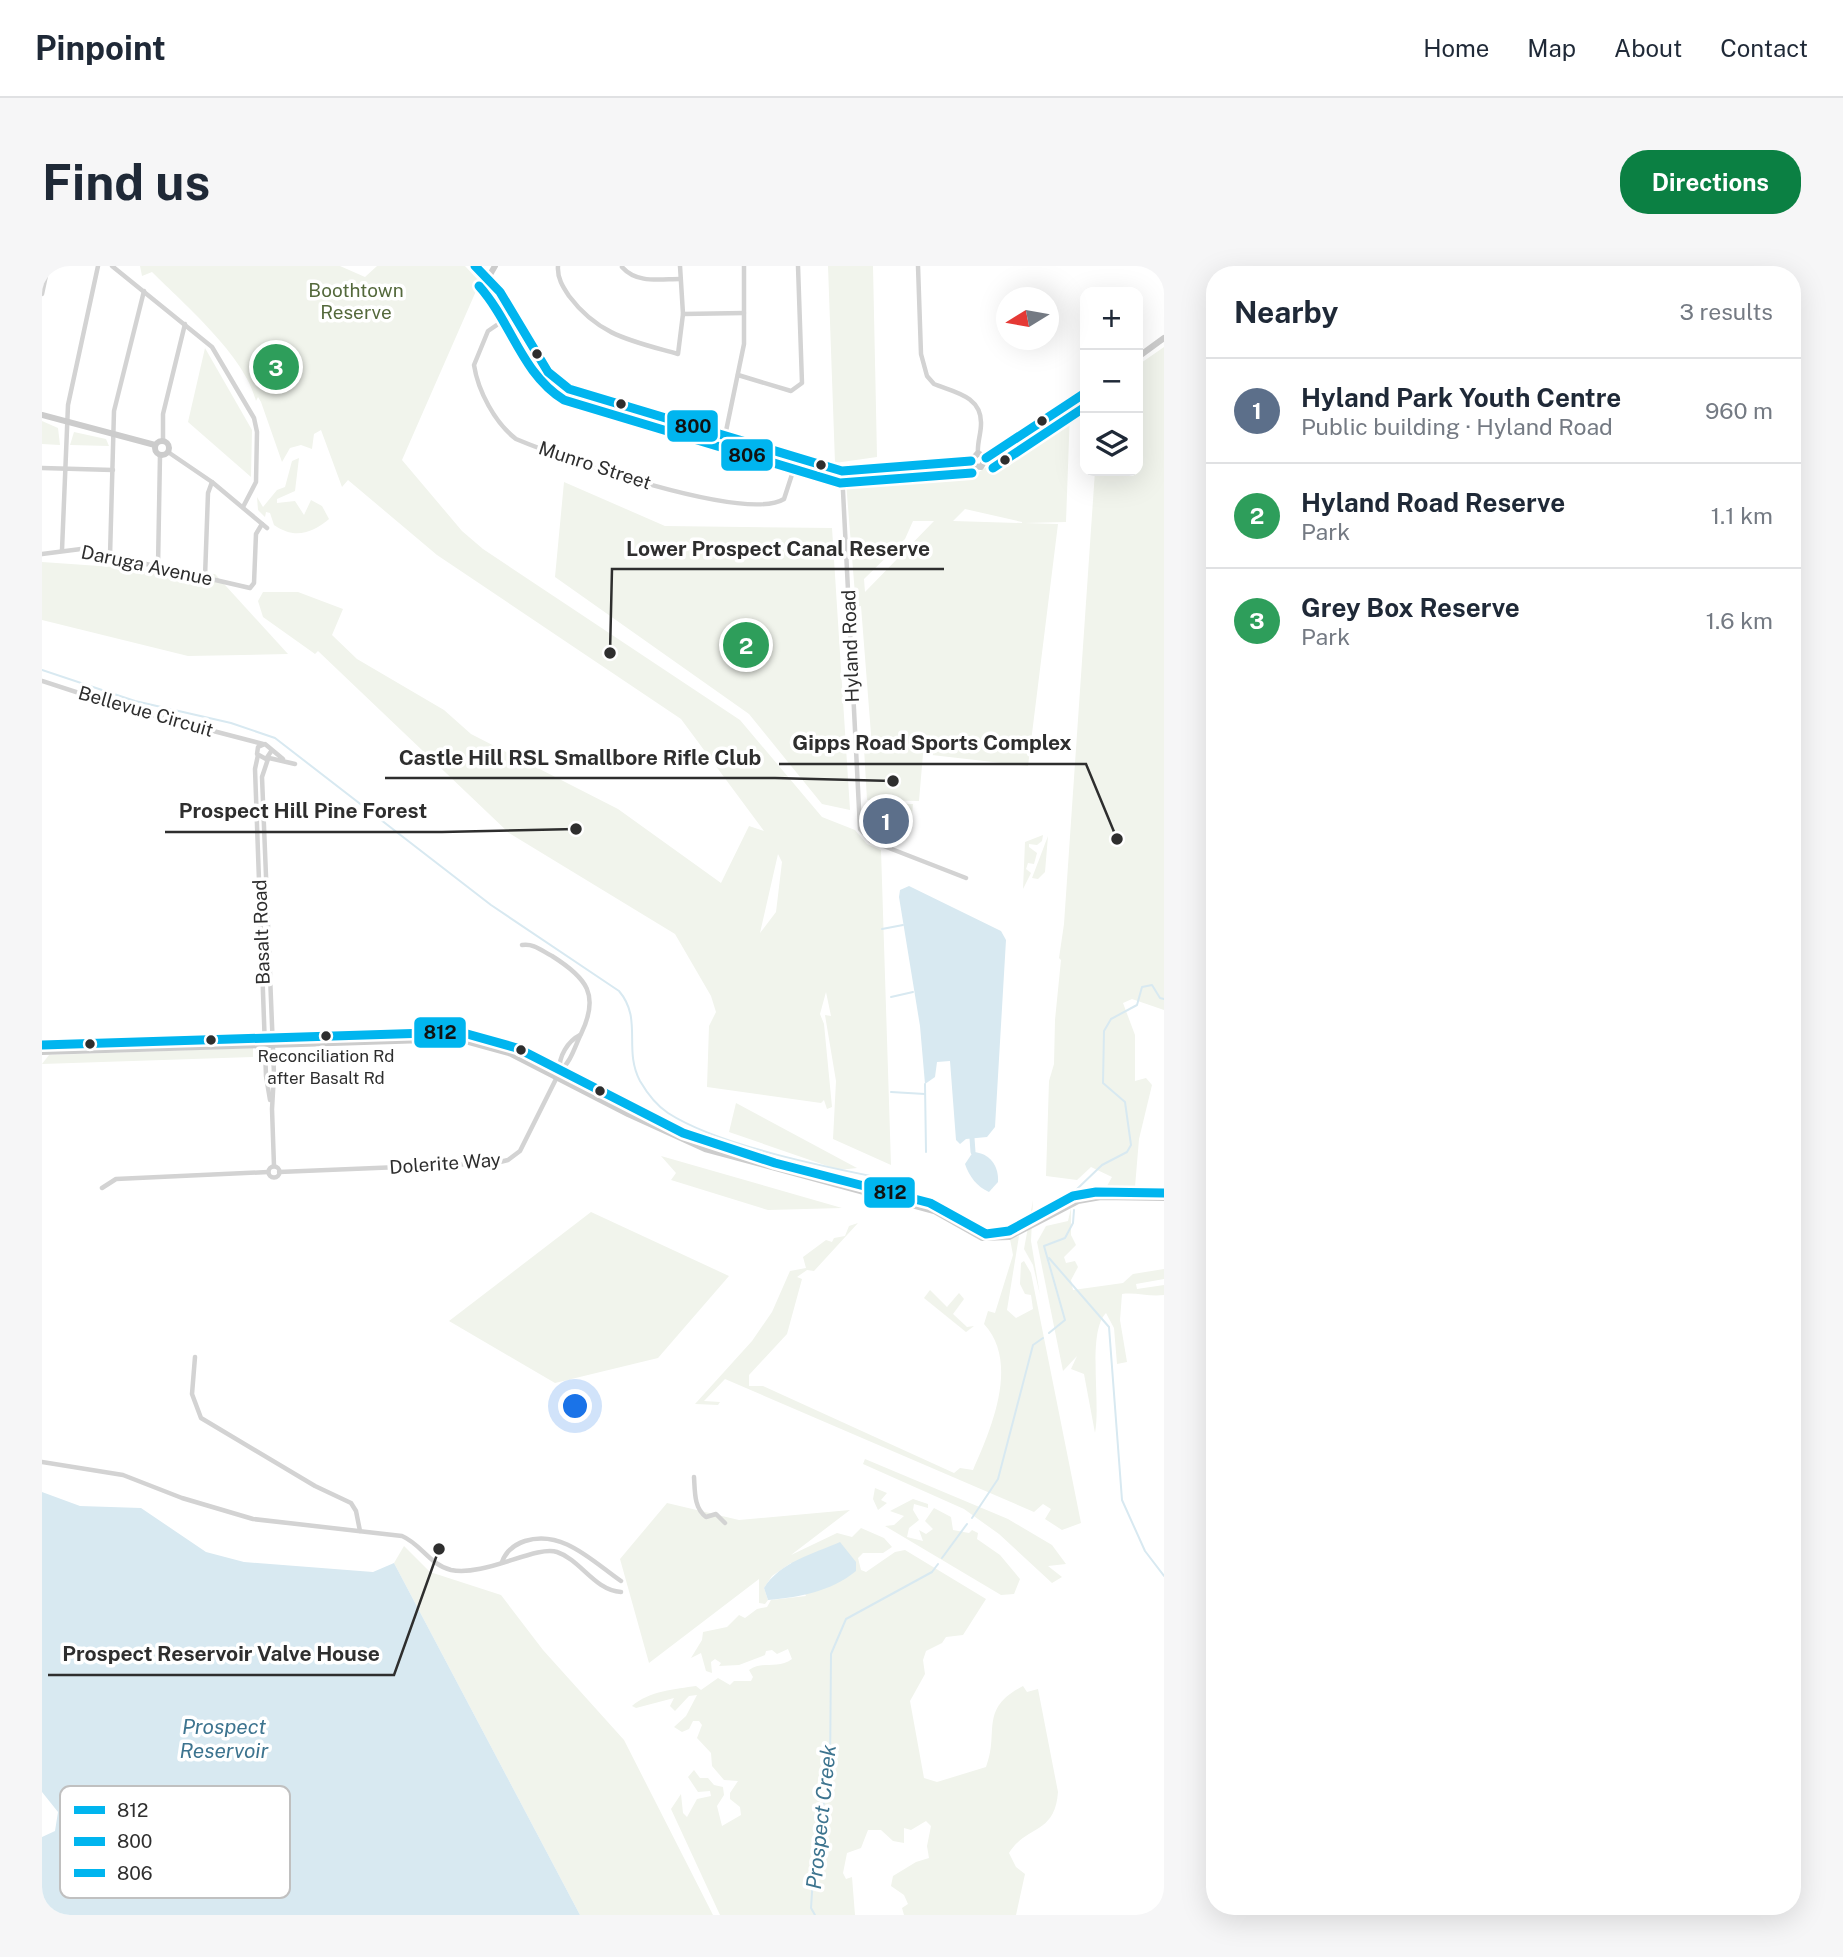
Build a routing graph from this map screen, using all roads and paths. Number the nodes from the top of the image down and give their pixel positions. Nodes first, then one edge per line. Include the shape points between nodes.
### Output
1 (48, 266) edge
2 (99, 266) edge
3 (112, 266) edge
4 (475, 266) edge
5 (495, 266) edge
6 (558, 266) edge
7 (680, 266) edge
8 (744, 266) edge
9 (798, 266) edge
10 (918, 266) edge
11 (622, 267) edge
12 (488, 278) junction
13 (680, 279) junction
14 (144, 291) junction
15 (42, 294) edge
16 (744, 313) junction
17 (513, 314) junction
18 (683, 314) junction
19 (186, 324) junction
20 (1164, 338) edge
21 (1143, 353) edge
22 (738, 375) junction
23 (1080, 396) edge
24 (42, 415) edge
25 (66, 424) junction
26 (114, 435) junction
27 (725, 437) junction
28 (163, 441) junction
29 (155, 445) junction
30 (168, 452) junction
31 (978, 453) junction
32 (160, 455) junction
33 (986, 458) junction
34 (797, 459) junction
35 (971, 461) junction
36 (42, 468) edge
37 (64, 469) junction
38 (113, 470) junction
39 (842, 471) junction
40 (212, 482) junction
41 (243, 507) junction
42 (62, 550) junction
43 (42, 554) edge
44 (110, 555) junction
45 (158, 567) junction
46 (205, 577) junction
47 (42, 681) edge
48 (249, 742) junction
49 (263, 744) junction
50 (272, 750) junction
51 (257, 755) junction
52 (269, 758) junction
53 (283, 759) junction
54 (295, 764) dead end
55 (966, 878) dead end
56 (265, 936) junction
57 (522, 945) dead end
58 (273, 1040) junction
59 (264, 1041) junction
60 (42, 1045) edge
61 (42, 1052) edge
62 (558, 1074) junction
63 (272, 1109) junction
64 (274, 1166) junction
65 (268, 1172) junction
66 (279, 1172) junction
67 (102, 1188) dead end
68 (1164, 1193) edge
69 (1101, 1195) junction
70 (1164, 1198) edge
71 (195, 1357) dead end
72 (42, 1462) edge
73 (694, 1477) dead end
74 (725, 1523) dead end
75 (360, 1531) junction
76 (502, 1563) junction
77 (621, 1581) dead end
78 (621, 1592) dead end

1 - 15 street
2 - 25 street
3 - 14 street
4 - 12 main road
5 - 12 main road
6 - 18 street via 561,285 585,317 626,340 678,354
7 - 13 street
8 - 16 street
9 - 22 street via 802,383 791,391
10 - 31 street via 924,367 934,383 959,392 975,406 981,425
11 - 13 street via 643,279
12 - 17 main road
13 - 18 street
14 - 19 street
14 - 26 street via 115,405
16 - 18 street
16 - 22 street
17 - 27 main road via 544,367 564,386
17 - 34 street, Munro Street via 488,331 474,366 485,397 516,439 686,495 742,502 776,504 784,499
19 - 28 street via 163,414
19 - 41 street via 212,347 256,426 256,482
20 - 21 main road
22 - 27 street
23 - 33 main road
24 - 25 main road
25 - 26 main road
25 - 37 street
26 - 29 main road
26 - 38 street
27 - 34 main road
28 - 29 main road
28 - 30 main road
29 - 32 main road
30 - 32 main road
30 - 40 street
31 - 33 main road
31 - 35 main road
32 - 45 street
33 - 35 main road via 981,467
34 - 39 main road
35 - 39 main road
36 - 37 street
37 - 38 street
37 - 42 street
38 - 44 street
39 - 55 street, Hyland Road via 860,829 871,841
40 - 41 street
40 - 46 street
41 - 46 street, Daruga Avenue via 264,526 257,534 252,587
42 - 43 street, Daruga Avenue
42 - 44 street, Daruga Avenue
44 - 45 street, Daruga Avenue
45 - 46 street, Daruga Avenue
47 - 48 street, Bellevue Circuit
48 - 49 street, Bellevue Circuit
48 - 51 street
49 - 50 street
49 - 51 street
50 - 52 street, Basalt Road
50 - 53 street
51 - 52 street
51 - 56 street, Basalt Road
52 - 53 street
52 - 56 street, Basalt Road via 262,777
53 - 54 street
56 - 58 street, Basalt Road
56 - 59 street, Basalt Road
57 - 62 street, Dolerite Way via 534,946 569,967 589,994 591,1014 559,1062
58 - 59 main road
58 - 62 main road via 460,1032 507,1044
58 - 63 street, Basalt Road
59 - 60 main road
59 - 61 main road
59 - 63 street, Basalt Road
62 - 66 street, Dolerite Way via 520,1151 508,1160
62 - 69 main road via 681,1133 770,1162 930,1203 979,1232 1005,1233 1067,1202
63 - 64 street, Basalt Road
64 - 65 street
64 - 66 street
65 - 66 street, Dolerite Way via 273,1178
65 - 67 street via 116,1179
68 - 69 main road
69 - 70 main road
71 - 75 street via 192,1394 201,1418 352,1503
72 - 75 street via 122,1475 254,1519
73 - 74 street via 696,1505 702,1515 716,1514
75 - 76 street via 402,1536 437,1564 453,1570
76 - 77 street via 506,1552 522,1542 555,1538
76 - 78 street via 557,1552 610,1591

